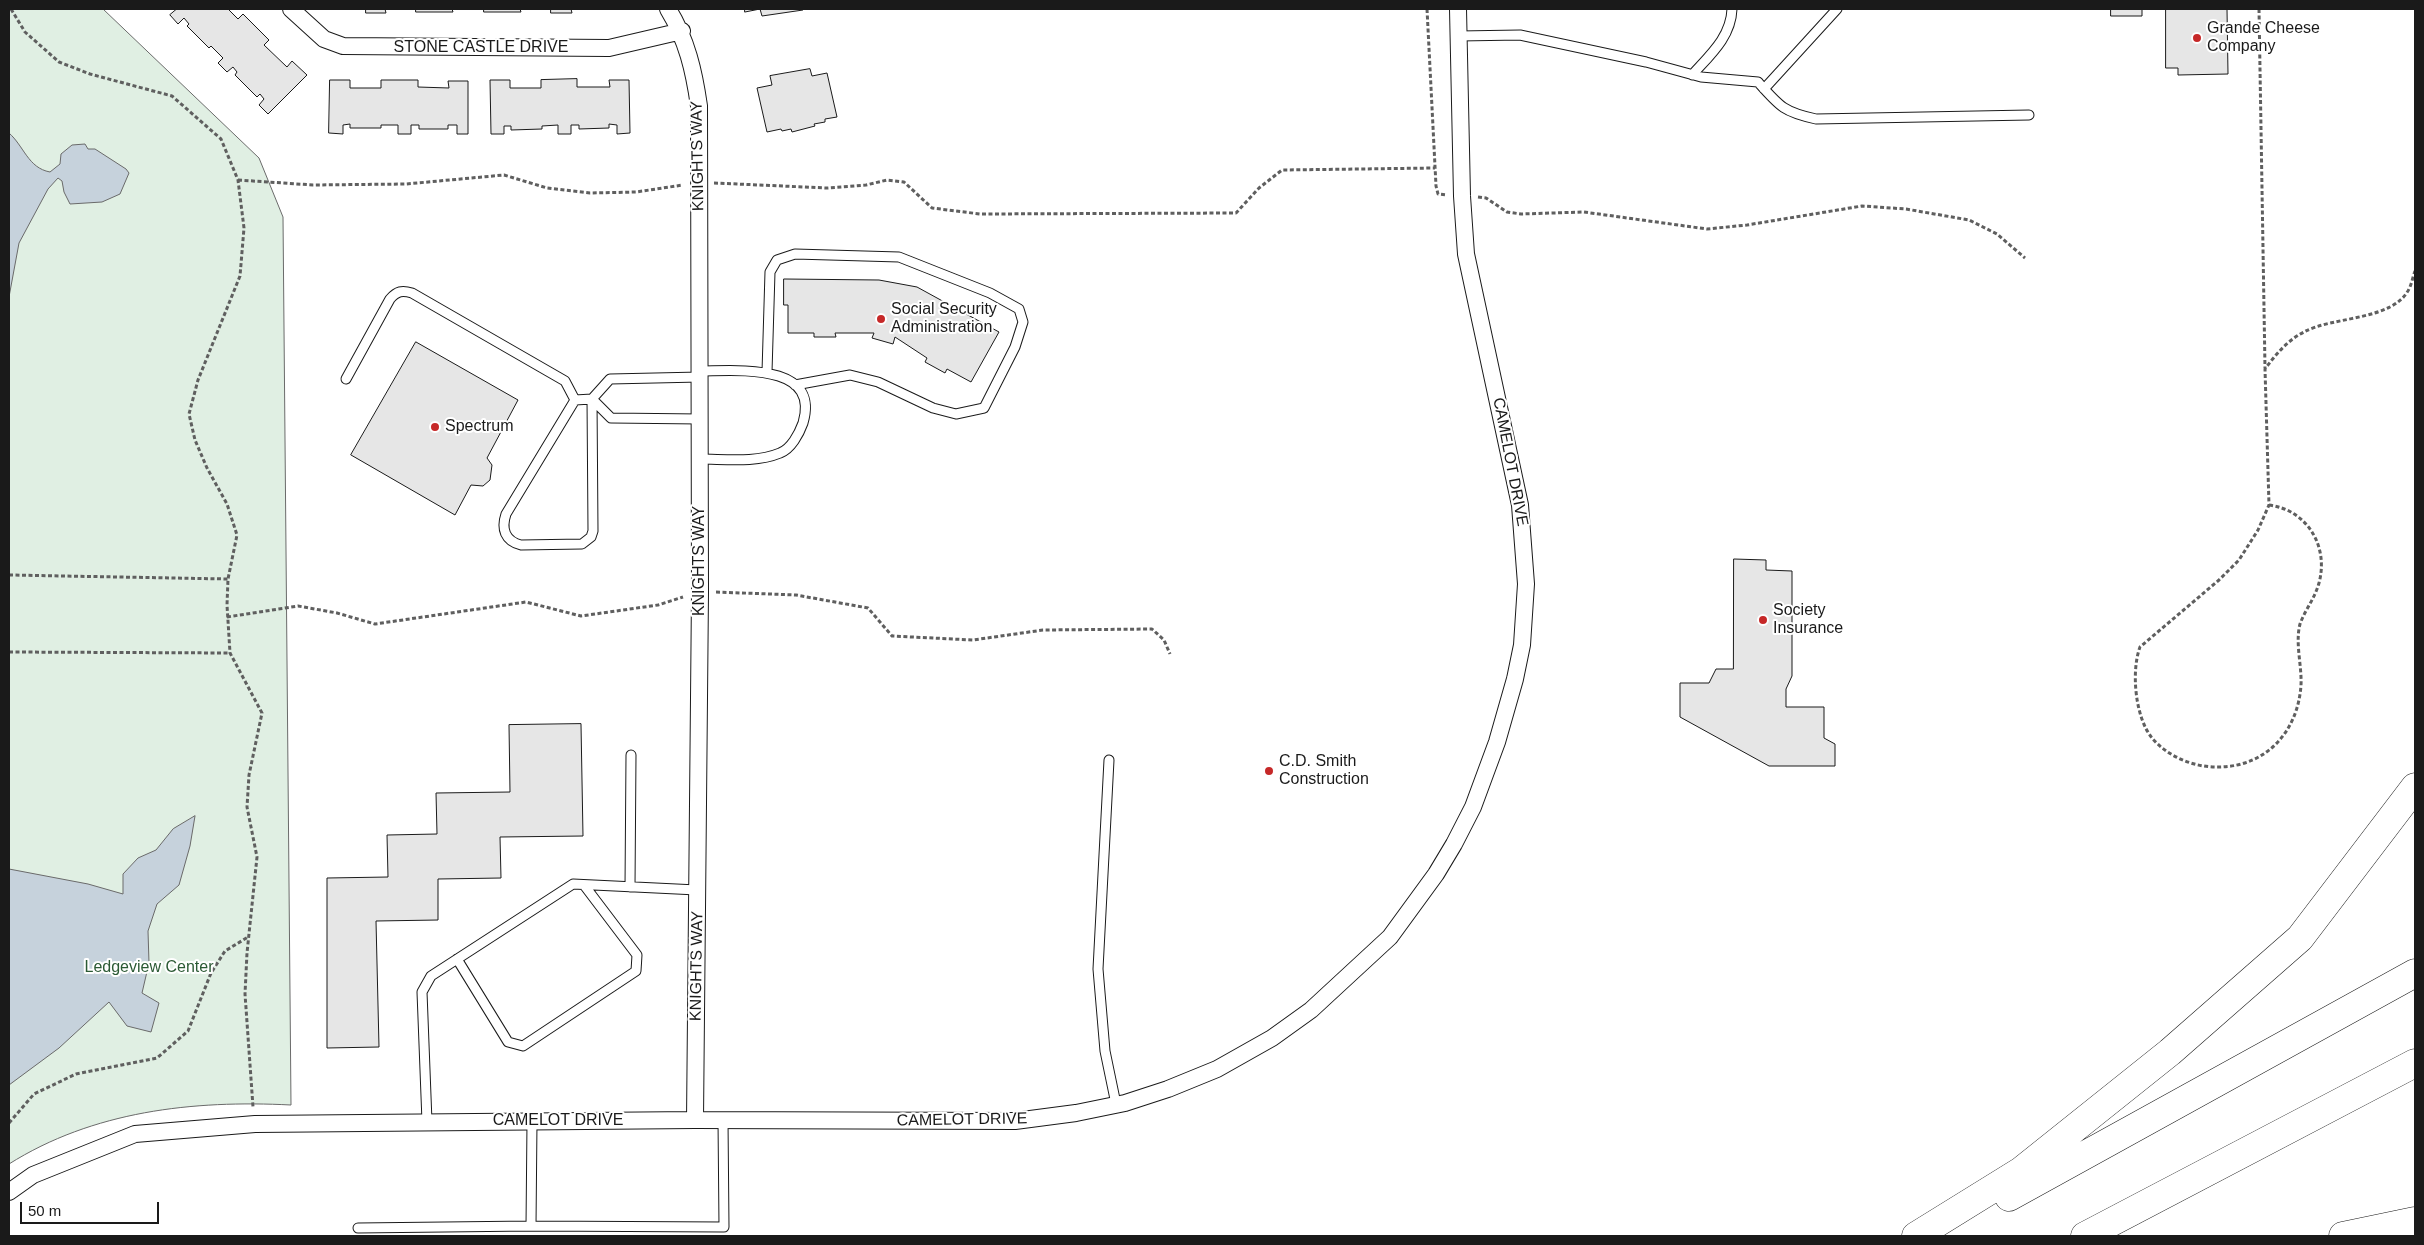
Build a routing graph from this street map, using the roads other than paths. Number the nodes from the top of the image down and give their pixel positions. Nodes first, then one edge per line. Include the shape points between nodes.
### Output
1 (291, 9) edge
2 (668, 9) edge
3 (1458, 9) edge
4 (1732, 9) edge
5 (1836, 9) edge
6 (682, 31) junction
7 (1459, 36) junction
8 (1692, 75) junction
9 (1764, 90) junction
10 (2029, 115) dead end
11 (767, 372) junction
12 (700, 374) junction
13 (346, 379) dead end
14 (795, 385) junction
15 (592, 399) junction
16 (575, 400) junction
17 (700, 420) junction
18 (700, 459) junction
19 (631, 755) dead end
20 (1109, 760) dead end
21 (2415, 787) edge
22 (584, 884) junction
23 (630, 887) junction
24 (698, 890) junction
25 (457, 959) junction
26 (2415, 973) edge
27 (2415, 1063) edge
28 (1116, 1104) junction
29 (695, 1120) junction
30 (723, 1120) junction
31 (427, 1122) junction
32 (532, 1122) junction
33 (9, 1192) edge
34 (2415, 1221) edge
35 (531, 1226) junction
36 (358, 1228) dead end
37 (724, 1231) edge
38 (1916, 1236) edge
39 (1939, 1236) edge
40 (2085, 1236) edge
41 (2343, 1236) edge

1 - 6 street, STONE CASTLE DRIVE via 324,39 343,46 609,48
2 - 6 street, KNIGHTS WAY
3 - 7 street, CAMELOT DRIVE
4 - 8 lane via 1732,22 1724,40
5 - 9 lane
6 - 12 street, KNIGHTS WAY via 695,72 698,98
7 - 8 lane via 1520,35
7 - 28 street, CAMELOT DRIVE via 1466,254 1517,481 1526,584 1522,645 1490,763 1472,807 1436,874 1390,936 1348,979 1272,1038 1217,1069 1168,1089
8 - 9 lane via 1758,82
9 - 10 lane via 1791,114 1816,119
11 - 12 lane
11 - 14 lane via 783,376
11 - 14 lane via 770,272 777,260 795,254 899,257 990,293 1019,309 1023,322 1015,347 984,408 956,414 933,408 878,382 850,375
12 - 15 lane via 610,379
12 - 17 street, KNIGHTS WAY
13 - 16 lane via 390,299 404,291 565,381
14 - 18 lane via 804,403 803,423 786,450 768,457
15 - 16 lane
15 - 16 lane via 591,537 582,544 513,543 505,532 506,514
15 - 17 lane via 611,418
17 - 18 street, KNIGHTS WAY
18 - 24 street, KNIGHTS WAY
19 - 23 lane
20 - 28 lane via 1098,968 1105,1051
21 - 38 highway via 2300,938 2170,1052 2020,1171
22 - 23 lane
22 - 25 lane via 573,884
22 - 25 lane via 637,955 636,970 523,1046 508,1042
23 - 24 lane
24 - 29 street, KNIGHTS WAY
25 - 31 lane via 431,976 422,992
26 - 39 highway
27 - 40 highway
28 - 30 street, CAMELOT DRIVE via 1014,1121
29 - 30 street, CAMELOT DRIVE
29 - 32 street, CAMELOT DRIVE
30 - 37 lane
31 - 32 street, CAMELOT DRIVE
31 - 33 street, CAMELOT DRIVE via 255,1124 135,1134 33,1175
32 - 35 lane
34 - 41 highway
35 - 36 lane
35 - 37 lane

